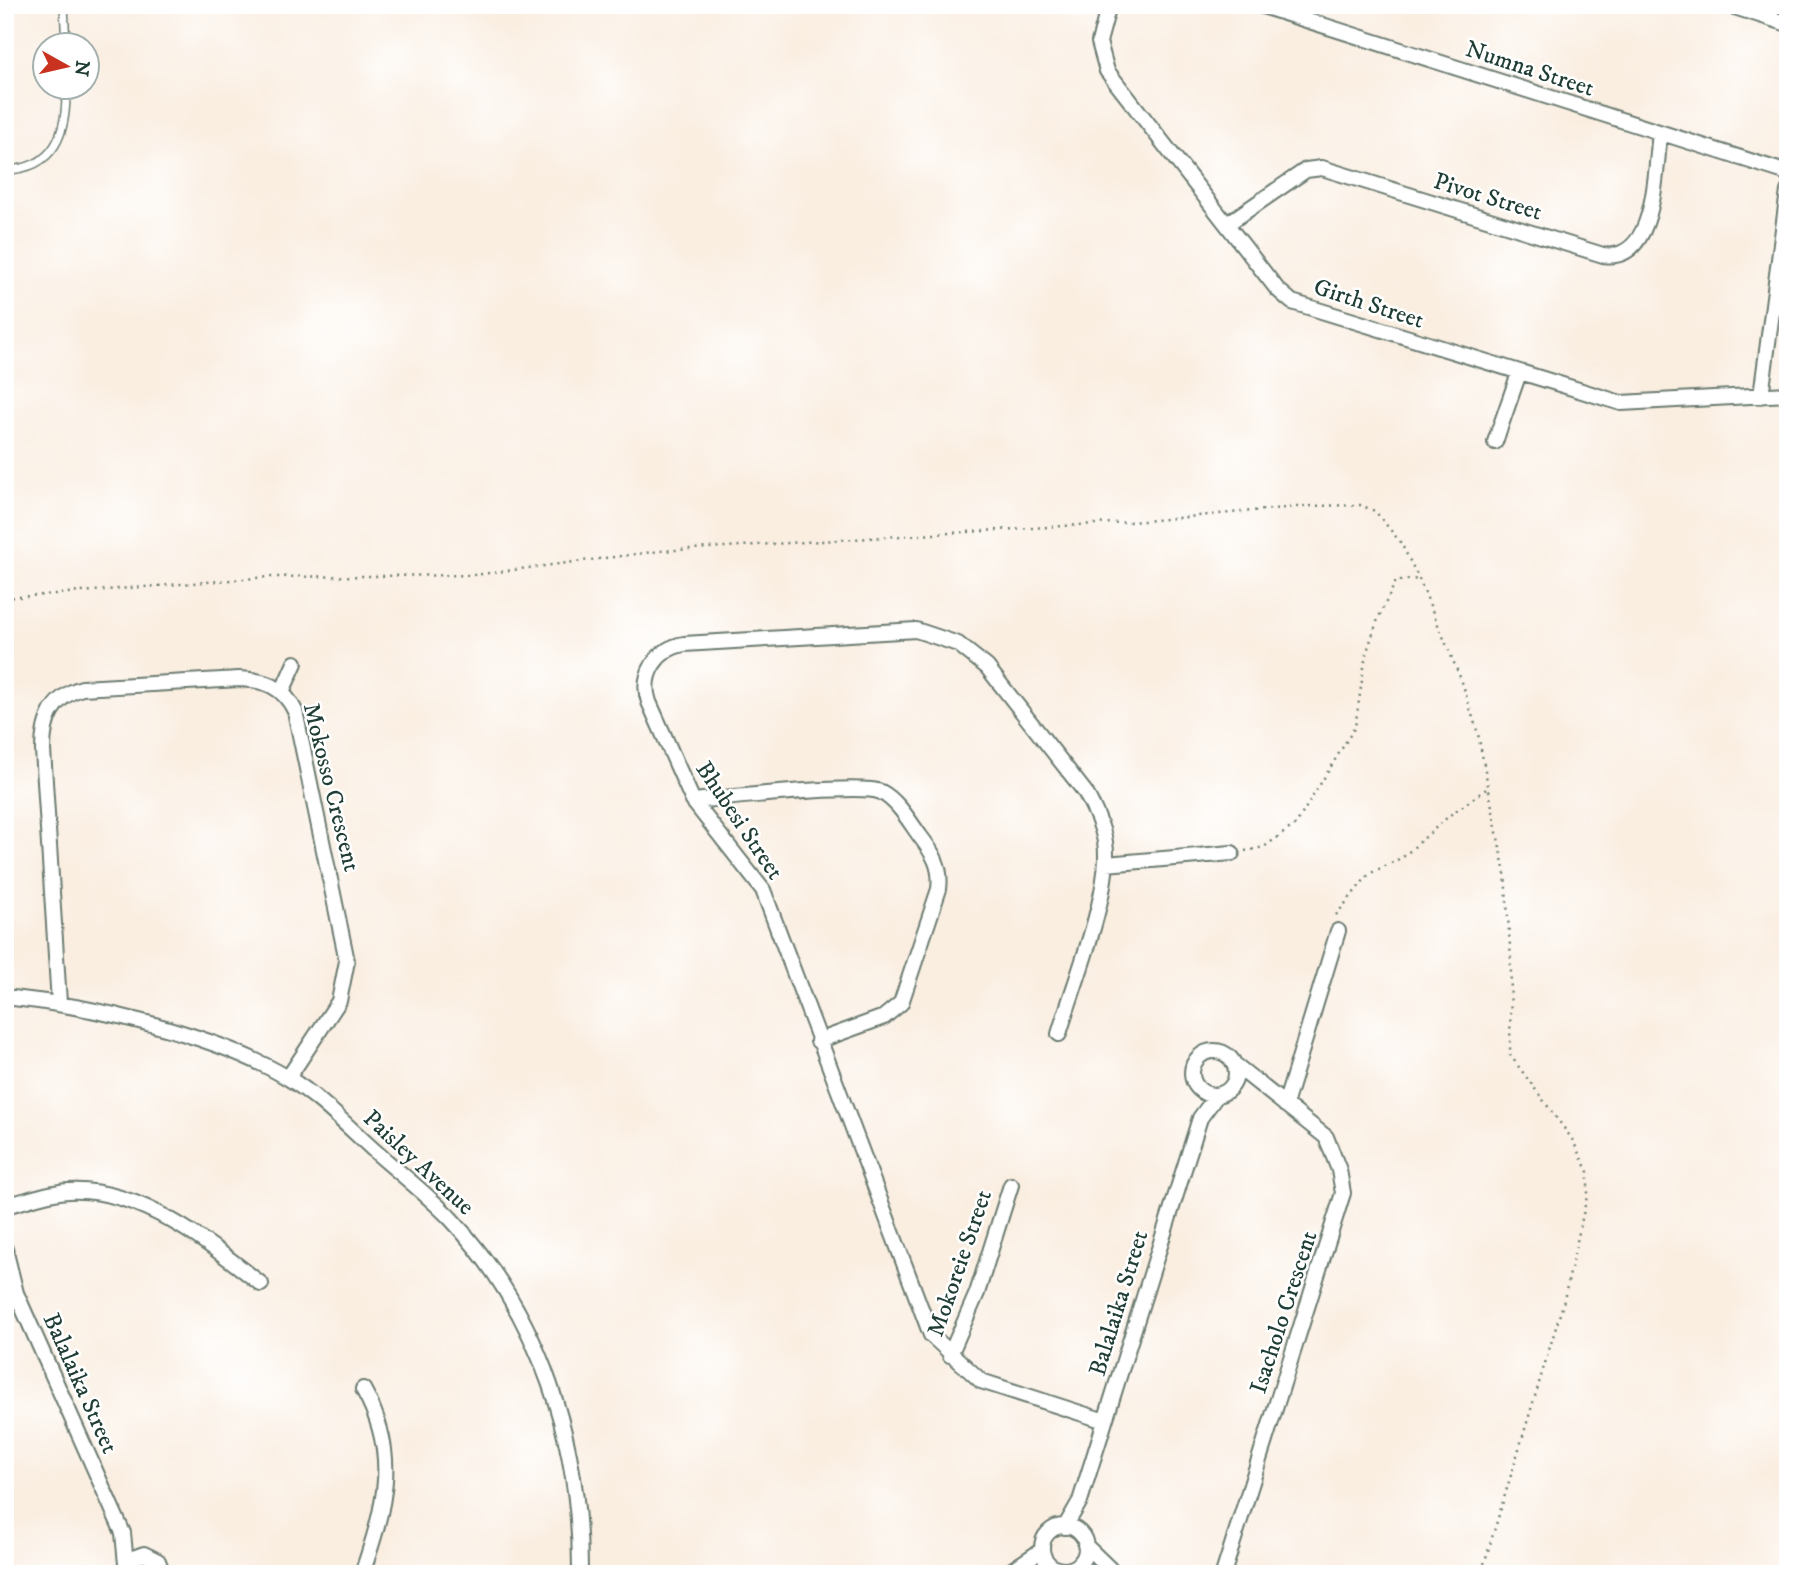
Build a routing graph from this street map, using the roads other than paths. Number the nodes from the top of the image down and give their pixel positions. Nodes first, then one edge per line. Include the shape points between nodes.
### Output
1 (64, 5) edge
2 (1109, 5) edge
3 (1259, 5) edge
4 (1728, 5) edge
5 (1788, 24) edge
6 (65, 32) edge
7 (65, 102) edge
8 (1660, 133) junction
9 (5, 170) edge
10 (1788, 173) edge
11 (1788, 191) edge
12 (1227, 225) junction
13 (1519, 373) junction
14 (1788, 394) edge
15 (1761, 396) junction
16 (1495, 442) dead end
17 (295, 663) dead end
18 (282, 692) junction
19 (694, 801) junction
20 (1232, 853) road end
21 (1106, 864) junction
22 (1338, 931) road end
23 (5, 997) edge
24 (60, 1003) junction
25 (1059, 1034) dead end
26 (818, 1041) junction
27 (1233, 1063) junction
28 (288, 1079) junction
29 (1233, 1084) junction
30 (1198, 1088) junction
31 (1265, 1091) junction
32 (1217, 1095) junction
33 (1285, 1105) junction
34 (1200, 1118) junction
35 (1011, 1185) dead end
36 (5, 1206) edge
37 (5, 1250) edge
38 (261, 1284) dead end
39 (11, 1295) edge
40 (950, 1355) junction
41 (363, 1389) dead end
42 (1105, 1421) junction
43 (123, 1533) junction
44 (1076, 1535) junction
45 (1042, 1550) junction
46 (148, 1554) junction
47 (1079, 1564) junction
48 (1020, 1567) junction
49 (1052, 1567) junction
50 (125, 1569) edge
51 (165, 1571) edge
52 (1112, 1572) edge
53 (362, 1574) edge
54 (580, 1574) edge
55 (1006, 1574) edge
56 (1223, 1574) edge

1 - 6 lane
2 - 12 street, Girth Street via 1099,42 1107,71
3 - 8 street, Numna Street
4 - 5 street
7 - 9 lane via 64,118 43,162
8 - 10 street, Numna Street
8 - 12 street, Pivot Street via 1645,231 1632,248 1618,255 1603,256 1322,168 1306,170
11 - 15 street
12 - 13 street, Girth Street via 1292,302
13 - 15 street, Girth Street via 1621,404
13 - 16 street
14 - 15 street, Girth Street
17 - 18 street
18 - 24 street, Mokosso Crescent via 262,681 239,679 102,686 70,692 51,709 44,723 43,750
18 - 28 street, Mokosso Crescent via 298,723 347,967 339,1001
19 - 21 street, Bhubesi Street via 646,691 649,673 665,652 677,645 699,643 916,630 958,644 998,680 1085,792 1101,827
19 - 26 street, Bhubesi Street via 758,881
19 - 26 street via 877,790 899,808 936,859 939,889 901,1003 884,1017
20 - 21 street
21 - 25 street, Bhubesi Street via 1104,887
22 - 33 street
23 - 24 street, Paisley Avenue
24 - 28 street, Paisley Avenue via 189,1037
26 - 40 street, Bhubesi Street via 923,1321
27 - 29 street
27 - 30 street via 1221,1052 1203,1054 1193,1067
27 - 31 street, Isacholo Crescent
28 - 54 street, Paisley Avenue via 452,1220 493,1272 530,1335 566,1432
29 - 31 street, Isacholo Crescent
29 - 32 street
30 - 32 street
30 - 34 street, Balalaika Street
31 - 33 street, Isacholo Crescent
32 - 34 street, Balalaika Street
33 - 56 street, Isacholo Crescent via 1330,1143 1343,1186 1342,1200
34 - 42 street, Balalaika Street
35 - 40 street, Mokoreie Street via 977,1293
36 - 38 street via 68,1191 96,1192 196,1232
37 - 39 street, Balalaika Street
39 - 43 street, Balalaika Street
40 - 42 street, Bhubesi Street via 981,1381
41 - 53 street via 380,1421 386,1458 382,1510
42 - 44 street, Balalaika Street via 1080,1501
43 - 46 street, Balalaika Street
43 - 50 street, Balalaika Street
44 - 45 street via 1048,1533
44 - 47 street
44 - 52 street
45 - 48 street
45 - 49 street
46 - 50 street via 135,1555
46 - 51 street, Balalaika Street
47 - 49 street via 1066,1570
47 - 52 street
48 - 49 street
48 - 55 street

